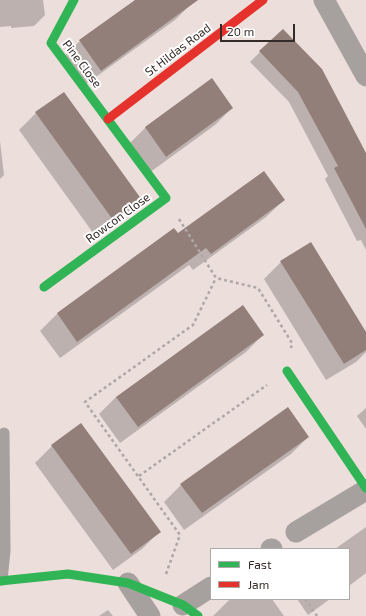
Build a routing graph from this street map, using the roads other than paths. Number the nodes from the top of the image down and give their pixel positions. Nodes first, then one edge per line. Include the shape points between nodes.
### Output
1 (74, 0) edge
2 (263, 0) edge
3 (324, 0) edge
4 (366, 76) edge
5 (108, 119) junction
6 (44, 287) dead end
7 (287, 371) road end
8 (4, 433) dead end
9 (366, 489) edge
10 (296, 532) dead end
11 (1, 580) edge
12 (128, 583) junction
13 (210, 588) edge
14 (190, 610) edge
15 (150, 616) edge

1 - 5 street, Pine Close via 51,43
2 - 5 street, St Hildas Road
3 - 4 street
5 - 6 street, Rowcon Close via 166,198
7 - 9 street
8 - 11 lane via 5,551
9 - 10 street
11 - 12 street via 68,574
12 - 14 street
12 - 15 street
13 - 14 street

